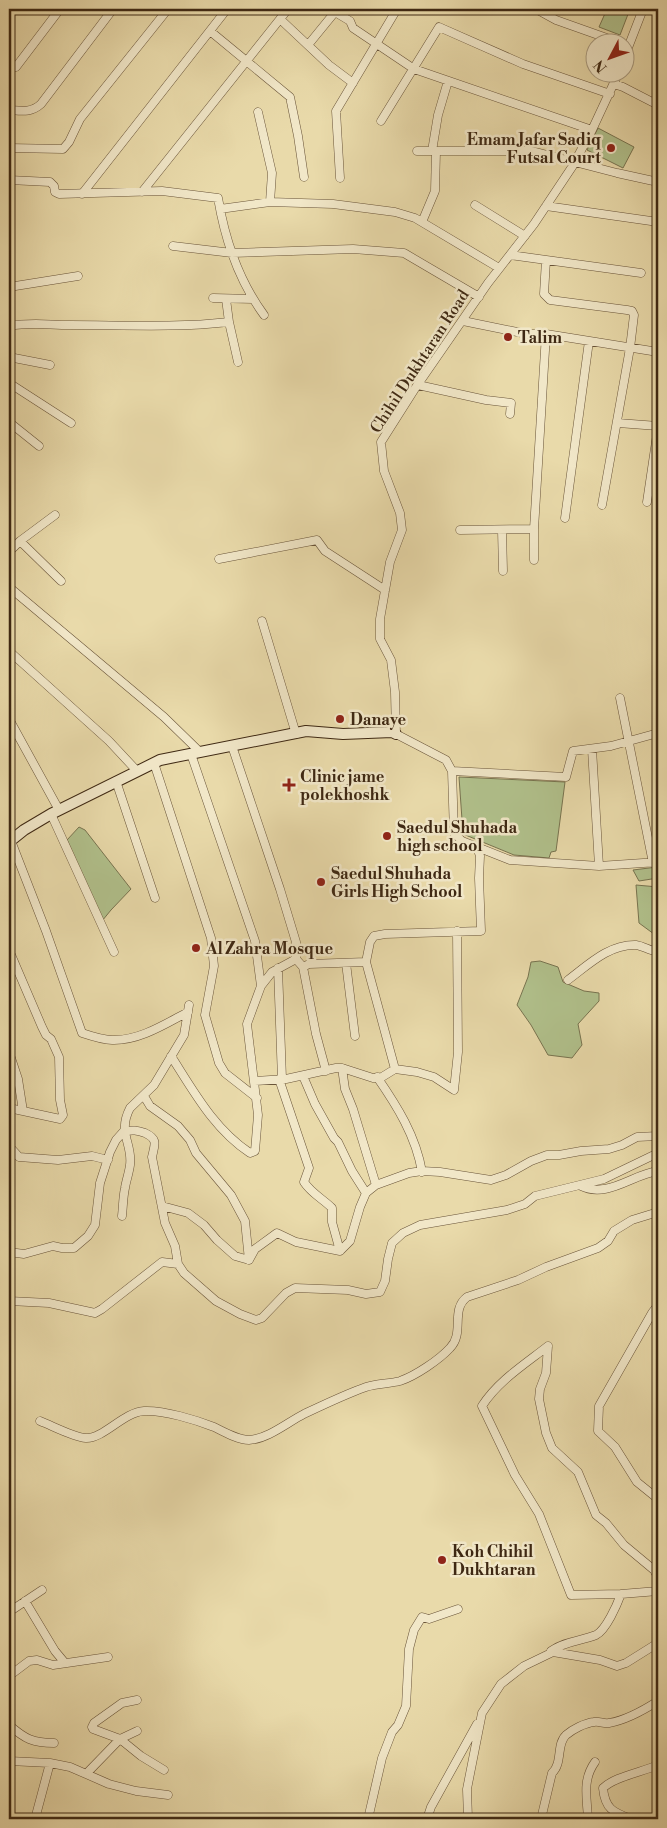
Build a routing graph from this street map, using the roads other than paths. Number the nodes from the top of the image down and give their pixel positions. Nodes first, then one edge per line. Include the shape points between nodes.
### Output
1 (60, 9) edge
2 (113, 9) edge
3 (168, 9) edge
4 (227, 9) edge
5 (288, 9) edge
6 (397, 9) edge
7 (536, 9) edge
8 (643, 9) edge
9 (280, 19) junction
10 (210, 31) junction
11 (590, 32) edge
12 (633, 32) edge
13 (376, 42) junction
14 (308, 45) junction
15 (247, 61) junction
16 (9, 66) edge
17 (414, 69) junction
18 (448, 80) junction
19 (353, 82) junction
20 (614, 84) joint
21 (610, 94) junction
22 (658, 105) edge
23 (9, 110) edge
24 (258, 112) dead end
25 (381, 121) dead end
26 (592, 130) junction
27 (9, 148) edge
28 (417, 151) dead end
29 (434, 152) junction
30 (574, 162) junction
31 (304, 177) dead end
32 (340, 178) dead end
33 (9, 180) edge
34 (658, 182) edge
35 (142, 192) junction
36 (82, 194) junction
37 (270, 202) junction
38 (475, 205) dead end
39 (546, 206) junction
40 (220, 209) junction
41 (422, 222) junction
42 (658, 222) edge
43 (525, 236) junction
44 (173, 246) dead end
45 (232, 253) junction
46 (510, 255) junction
47 (546, 260) junction
48 (500, 268) junction
49 (641, 273) dead end
50 (78, 276) dead end
51 (9, 286) edge
52 (479, 297) junction
53 (213, 298) dead end
54 (226, 299) junction
55 (253, 299) junction
56 (264, 315) dead end
57 (462, 321) junction
58 (229, 322) junction
59 (9, 326) edge
60 (546, 334) junction
61 (589, 341) junction
62 (630, 348) junction
63 (658, 352) edge
64 (9, 357) edge
65 (238, 362) dead end
66 (50, 365) dead end
67 (9, 383) edge
68 (418, 385) junction
69 (510, 414) dead end
70 (9, 422) edge
71 (71, 423) dead end
72 (618, 423) junction
73 (658, 427) edge
74 (39, 446) dead end
75 (647, 502) dead end
76 (602, 505) dead end
77 (55, 515) dead end
78 (565, 518) dead end
79 (534, 529) junction
80 (460, 530) dead end
81 (502, 530) junction
82 (20, 541) junction
83 (9, 552) edge
84 (219, 559) dead end
85 (534, 560) dead end
86 (503, 571) dead end
87 (61, 581) dead end
88 (9, 587) edge
89 (385, 590) junction
90 (262, 621) dead end
91 (9, 650) edge
92 (620, 698) dead end
93 (9, 719) edge
94 (658, 733) edge
95 (296, 734) junction
96 (396, 734) junction
97 (629, 742) junction
98 (232, 746) junction
99 (592, 749) junction
100 (195, 753) junction
101 (154, 763) junction
102 (137, 771) junction
103 (452, 771) junction
104 (116, 781) junction
105 (55, 812) junction
106 (10, 842) edge
107 (477, 847) junction
108 (656, 862) edge
109 (599, 866) junction
110 (155, 898) dead end
111 (457, 931) junction
112 (9, 950) edge
113 (658, 951) edge
114 (114, 952) dead end
115 (296, 959) junction
116 (346, 962) junction
117 (366, 962) junction
118 (303, 967) junction
119 (278, 968) junction
120 (568, 980) dead end
121 (261, 986) junction
122 (355, 1036) dead end
123 (9, 1052) edge
124 (171, 1056) junction
125 (342, 1068) junction
126 (395, 1069) junction
127 (326, 1071) junction
128 (303, 1076) junction
129 (377, 1077) junction
130 (280, 1079) junction
131 (254, 1081) junction
132 (144, 1096) junction
133 (257, 1098) junction
134 (9, 1108) edge
135 (23, 1111) junction
136 (124, 1131) junction
137 (658, 1136) edge
138 (9, 1146) edge
139 (658, 1153) edge
140 (108, 1160) junction
141 (658, 1171) edge
142 (422, 1172) junction
143 (376, 1184) junction
144 (581, 1186) junction
145 (366, 1193) junction
146 (162, 1206) junction
147 (658, 1212) edge
148 (122, 1216) dead end
149 (340, 1251) junction
150 (9, 1252) edge
151 (249, 1260) junction
152 (178, 1264) junction
153 (9, 1301) edge
154 (658, 1305) edge
155 (40, 1421) dead end
156 (658, 1499) edge
157 (658, 1577) edge
158 (42, 1590) dead end
159 (658, 1591) edge
160 (621, 1594) junction
161 (25, 1601) junction
162 (458, 1609) dead end
163 (9, 1612) edge
164 (658, 1643) edge
165 (545, 1655) junction
166 (108, 1657) dead end
167 (65, 1663) junction
168 (9, 1676) edge
169 (137, 1700) dead end
170 (658, 1701) edge
171 (482, 1713) junction
172 (9, 1725) edge
173 (136, 1731) dead end
174 (120, 1739) junction
175 (54, 1743) dead end
176 (9, 1762) edge
177 (595, 1762) dead end
178 (50, 1764) junction
179 (657, 1765) edge
180 (164, 1770) dead end
181 (87, 1773) junction
182 (658, 1784) edge
183 (168, 1795) dead end
184 (35, 1819) edge
185 (368, 1819) edge
186 (427, 1819) edge
187 (468, 1819) edge
188 (541, 1819) edge
189 (588, 1819) edge
190 (631, 1819) edge

1 - 16 street via 16,66
2 - 23 street via 36,110
3 - 27 street via 80,119 63,149
4 - 10 street
5 - 9 street
6 - 13 street
7 - 11 street
8 - 12 street
9 - 14 street
9 - 15 street
10 - 15 street
10 - 36 street
13 - 14 street via 353,28 350,21 336,12
13 - 17 street
13 - 19 street
14 - 19 street
15 - 31 street via 290,97
15 - 35 street
17 - 18 street
17 - 21 street via 437,29 442,27 523,64
17 - 25 street
18 - 26 street
18 - 29 street via 438,115
19 - 32 street via 336,111
20 - 21 street, Chihil Dukhtaran Road
20 - 22 street
21 - 26 street, Chihil Dukhtaran Road
24 - 37 street via 272,173
26 - 30 street, Chihil Dukhtaran Road
28 - 29 street
29 - 30 street via 532,152
29 - 41 street via 435,191
30 - 34 street
30 - 39 street, Chihil Dukhtaran Road
33 - 36 street via 50,182 59,194
35 - 36 street
35 - 40 street via 162,191 218,198
37 - 40 street
37 - 41 street via 385,210
38 - 43 street
39 - 42 street
39 - 43 street, Chihil Dukhtaran Road
40 - 45 street
41 - 48 street
43 - 46 street, Chihil Dukhtaran Road
44 - 45 street
45 - 52 street via 353,249 404,254
45 - 55 street
46 - 47 street
46 - 48 street, Chihil Dukhtaran Road
47 - 49 street
47 - 62 street via 546,298 632,311 635,320
48 - 52 street, Chihil Dukhtaran Road
50 - 51 street
52 - 57 street, Chihil Dukhtaran Road
53 - 54 street
54 - 55 street
54 - 58 street
55 - 56 street
57 - 60 street via 527,334
57 - 68 street, Chihil Dukhtaran Road
58 - 59 street via 136,325 26,323
58 - 65 street
60 - 61 street
60 - 79 street
61 - 62 street
61 - 78 street
62 - 63 street
62 - 72 street
64 - 66 street
67 - 71 street
68 - 69 street via 511,403
68 - 89 street, Chihil Dukhtaran Road via 381,442 384,471 400,513 402,530 390,562
70 - 74 street
72 - 73 street
72 - 76 street
73 - 75 street
77 - 82 street
79 - 81 street
79 - 85 street
80 - 81 street
81 - 86 street
82 - 83 street
82 - 87 street
84 - 89 street via 317,540 325,551
88 - 100 street via 164,717
89 - 96 street, Chihil Dukhtaran Road via 380,639 391,660
90 - 95 street
91 - 102 street via 109,741
92 - 97 street
93 - 105 street
94 - 97 street
95 - 96 street
95 - 98 street
96 - 103 street via 446,760
97 - 99 street
97 - 108 street
98 - 100 street
98 - 115 street via 296,942
99 - 103 street via 573,751 566,777
99 - 109 street
100 - 101 street
100 - 121 street via 256,941
101 - 102 street
101 - 133 street via 211,938 214,966 205,1015 218,1063 225,1073
102 - 104 street
103 - 107 street via 454,833 462,841
104 - 105 street
104 - 110 street
105 - 106 street
105 - 114 street
106 - 124 street via 82,1033 112,1040 134,1037 156,1029 188,1008 184,1035
107 - 109 street via 510,860
107 - 111 street via 480,856 481,931
108 - 109 street
111 - 117 street via 374,936
111 - 126 street via 458,1052 454,1090 425,1074
112 - 135 street via 42,1027 59,1057 63,1115 60,1119
113 - 120 street via 635,945 606,952
115 - 118 street
115 - 119 street
116 - 117 street
116 - 118 street
116 - 122 street
117 - 126 street
118 - 127 street
119 - 121 street
119 - 130 street
121 - 131 street via 248,1024
123 - 135 street via 18,1079
124 - 132 street
124 - 133 street via 204,1108 237,1144 250,1153 255,1151
125 - 127 street
125 - 129 street
125 - 143 street via 345,1089
126 - 129 street
127 - 128 street
128 - 130 street
128 - 145 street via 315,1104
129 - 142 street via 396,1105 419,1151
130 - 131 street
130 - 149 street via 308,1163 304,1182 332,1208 332,1222
131 - 133 street
132 - 136 street via 130,1108
132 - 151 street via 150,1106 178,1126 231,1195 244,1221
134 - 135 street
136 - 140 street via 116,1140
136 - 146 street via 139,1130 154,1139 152,1157
136 - 148 street via 130,1164
137 - 142 street via 637,1137 609,1149 547,1154 491,1180
138 - 140 street via 19,1157 58,1160 92,1156
139 - 144 street via 604,1179
140 - 150 street via 100,1184 95,1225 81,1243 74,1248 53,1246 24,1254
141 - 144 street via 612,1187 591,1190
142 - 143 street
143 - 145 street
144 - 152 street via 535,1196 525,1204 507,1210 420,1225 392,1243 380,1292 366,1294 295,1288 256,1320 216,1300
145 - 149 street via 350,1240
146 - 151 street via 188,1213 235,1256
146 - 152 street
147 - 155 street via 632,1220 614,1231 598,1248 466,1297 460,1302 455,1342 436,1360 410,1376 366,1387 254,1439 247,1440 204,1423 156,1412 142,1411 86,1438
149 - 151 street via 296,1242 277,1233 255,1249
152 - 153 street via 162,1262 95,1313 49,1303
154 - 156 street via 599,1406 598,1431 615,1448 637,1482
157 - 160 street via 596,1515 578,1472 552,1448 539,1400 548,1346 504,1381 482,1406 515,1475 539,1514 571,1595
158 - 161 street
159 - 160 street
160 - 165 street via 598,1634 564,1644
161 - 163 street
161 - 167 street
162 - 185 street via 429,1619 422,1617 414,1630 409,1649 406,1706 382,1758
164 - 165 street via 617,1666 564,1653
165 - 171 street via 501,1684
166 - 167 street
167 - 168 street via 53,1665 29,1661
169 - 174 street via 122,1703 92,1727
170 - 188 street via 642,1712 610,1723 589,1723 565,1736
171 - 186 street
171 - 187 street via 467,1789
172 - 175 street via 37,1743
173 - 174 street
174 - 180 street
174 - 181 street
176 - 178 street
177 - 189 street via 586,1781
178 - 181 street
178 - 184 street
179 - 182 street
179 - 190 street via 609,1782 603,1788 607,1806
181 - 183 street via 109,1784

